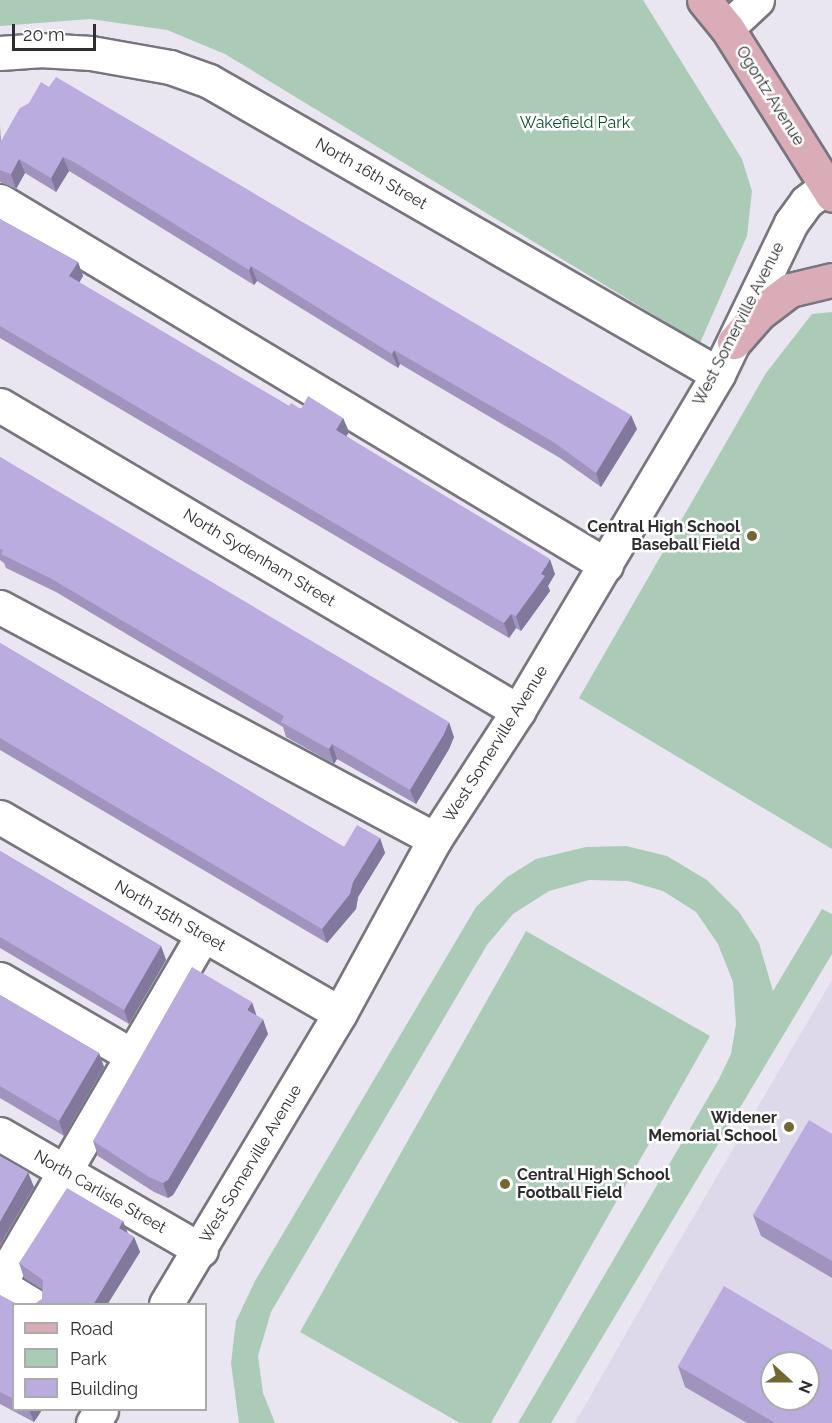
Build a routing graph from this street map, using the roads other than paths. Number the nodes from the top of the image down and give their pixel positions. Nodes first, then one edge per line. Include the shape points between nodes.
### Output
1 (704, 0) edge
2 (757, 0) edge
3 (727, 28) junction
4 (0, 53) edge
5 (829, 191) edge
6 (0, 201) edge
7 (832, 280) edge
8 (734, 342) junction
9 (717, 374) junction
10 (0, 405) edge
11 (606, 565) junction
12 (0, 607) edge
13 (518, 711) junction
14 (0, 816) edge
15 (435, 839) junction
16 (203, 935) junction
17 (0, 979) edge
18 (340, 1013) junction
19 (133, 1056) junction
20 (0, 1134) edge
21 (64, 1171) junction
22 (201, 1250) junction
23 (0, 1284) edge
24 (29, 1303) edge
25 (167, 1303) edge

1 - 3 main road, Ogontz Avenue
2 - 3 street
3 - 5 main road, Ogontz Avenue
4 - 9 street, North 16th Street via 91,53 170,67 209,81
5 - 8 street, West Somerville Avenue via 806,202 791,223
6 - 11 street
7 - 8 main road via 790,290 758,314
8 - 9 street, West Somerville Avenue
9 - 11 street, West Somerville Avenue
10 - 13 street, North Sydenham Street
11 - 13 street, West Somerville Avenue
12 - 15 street
13 - 15 street, West Somerville Avenue
14 - 16 street, North 15th Street
15 - 18 street, West Somerville Avenue
16 - 18 street, North 15th Street
16 - 19 street
17 - 19 street
18 - 22 street, West Somerville Avenue
19 - 21 street
20 - 21 street, North Carlisle Street
21 - 22 street, North Carlisle Street
21 - 23 street
22 - 25 street, West Somerville Avenue
23 - 24 street

